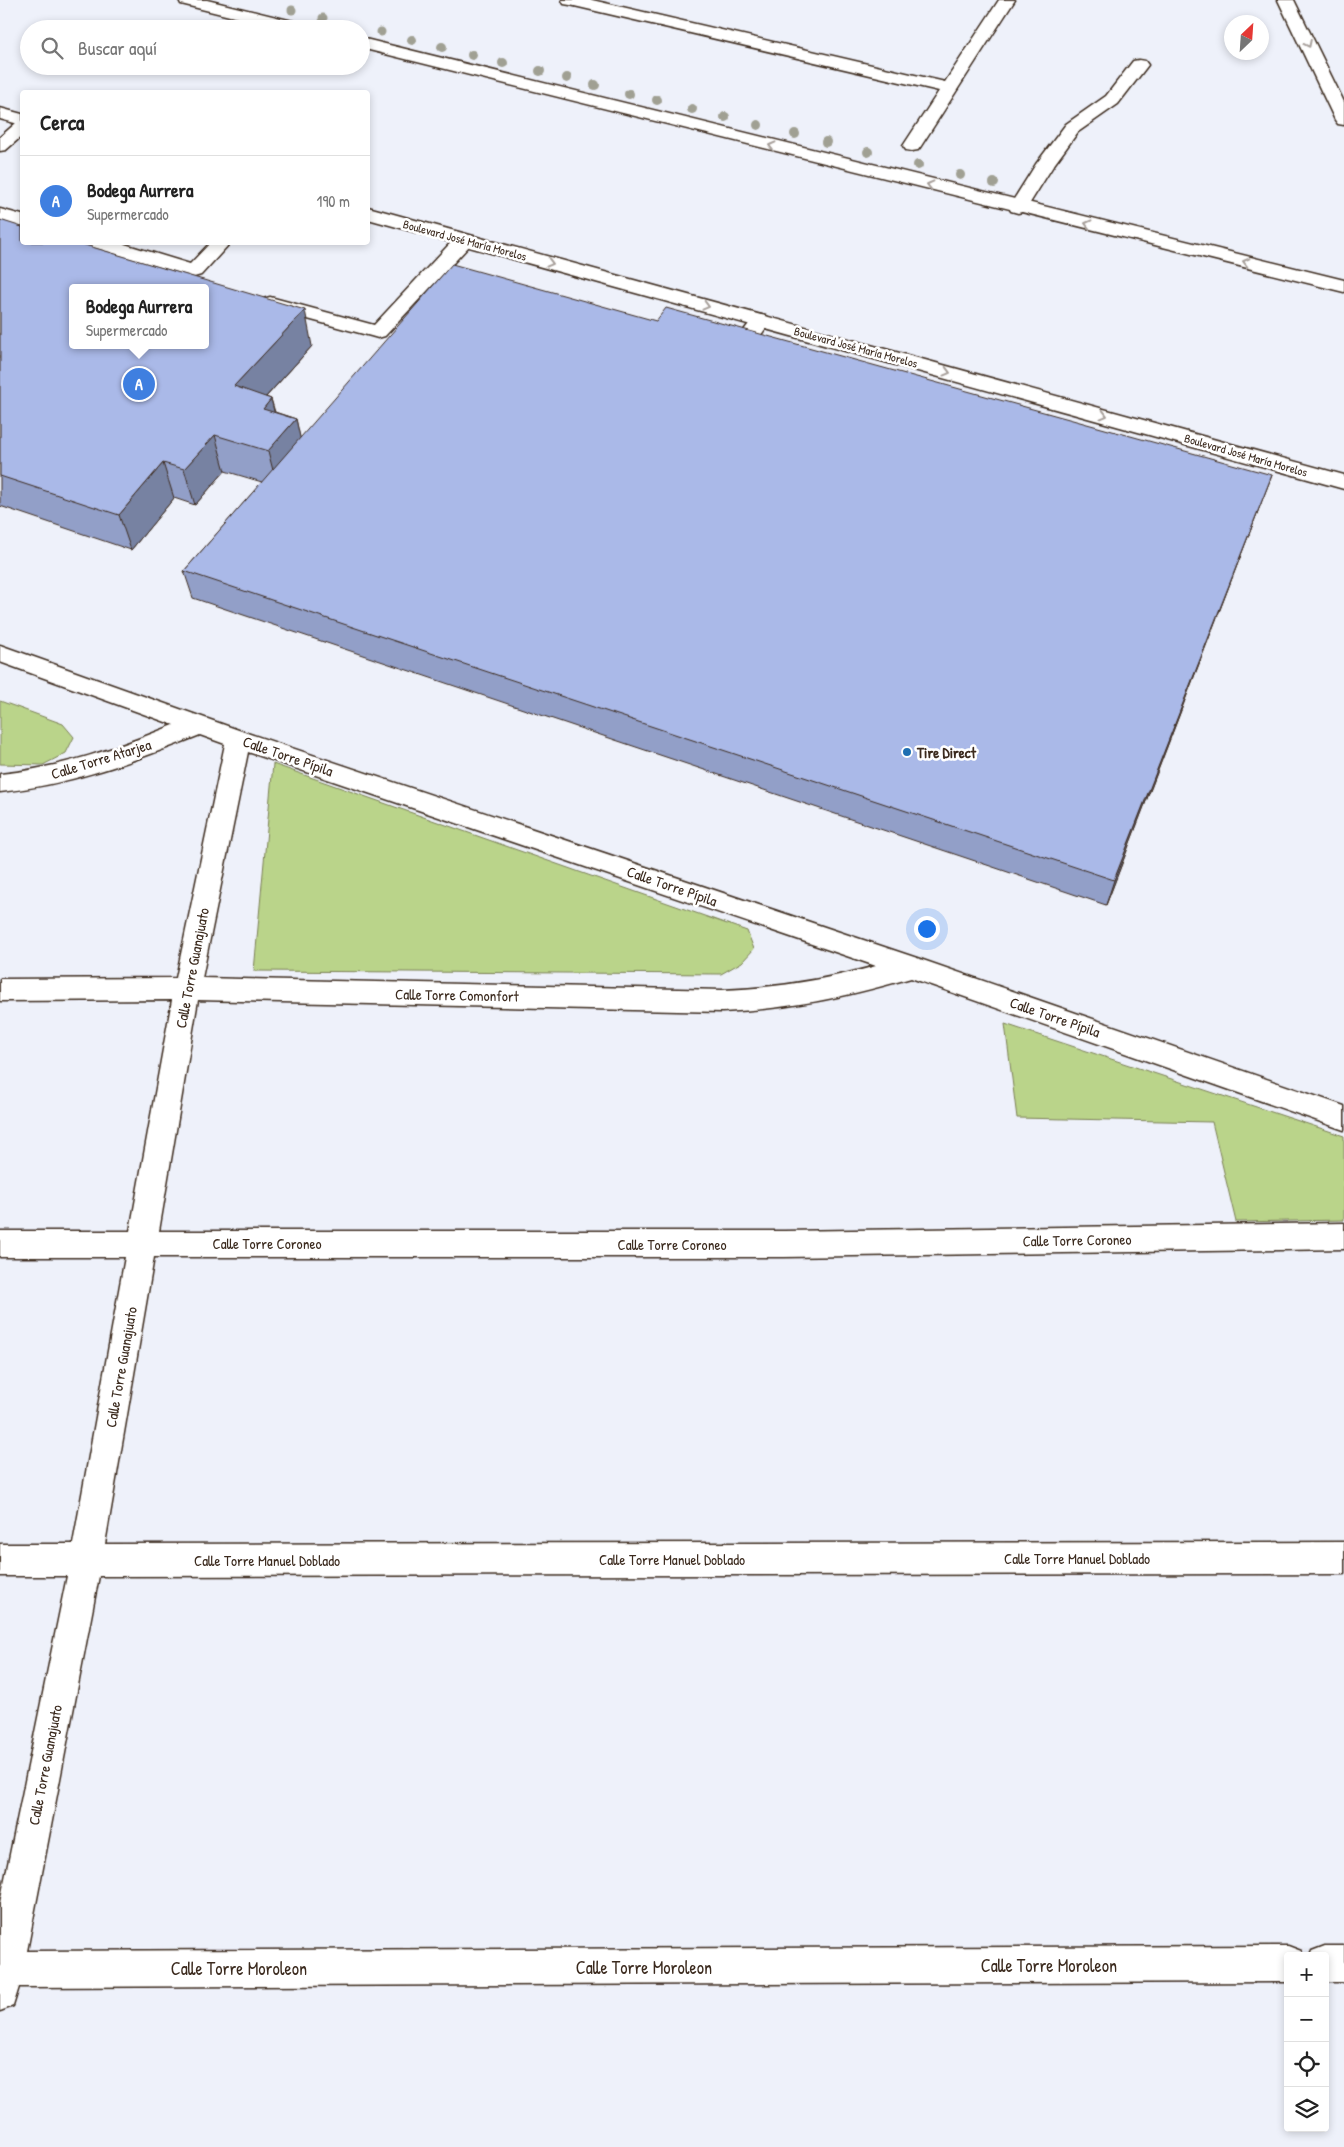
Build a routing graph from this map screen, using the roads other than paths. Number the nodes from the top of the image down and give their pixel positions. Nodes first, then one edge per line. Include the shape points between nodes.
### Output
1 (187, 0) edge
2 (570, 0) edge
3 (1007, 0) edge
4 (1286, 0) edge
5 (267, 20) edge
6 (370, 45) edge
7 (1139, 65) dead end
8 (948, 88) junction
9 (0, 114) edge
10 (20, 119) edge
11 (1344, 120) edge
12 (20, 129) edge
13 (0, 146) edge
14 (912, 146) dead end
15 (1018, 207) junction
16 (370, 214) edge
17 (0, 215) edge
18 (20, 220) edge
19 (464, 240) junction
20 (106, 245) edge
21 (219, 245) edge
22 (1271, 268) junction
23 (1344, 278) edge
24 (1344, 286) edge
25 (249, 298) edge
26 (761, 321) junction
27 (722, 380) edge
28 (1222, 448) junction
29 (1344, 468) edge
30 (1344, 482) edge
31 (0, 652) edge
32 (198, 725) junction
33 (238, 739) junction
34 (0, 783) edge
35 (911, 967) junction
36 (188, 989) junction
37 (0, 990) edge
38 (1344, 1118) edge
39 (1344, 1236) edge
40 (143, 1243) junction
41 (0, 1244) edge
42 (1344, 1558) edge
43 (0, 1560) edge
44 (86, 1561) junction
45 (1284, 1964) edge
46 (1329, 1964) edge
47 (1344, 1964) edge
48 (2, 1977) edge

1 - 5 street
2 - 8 street
3 - 8 street
4 -> 11 street
15 -> 6 street
7 - 15 street via 1112,100 1072,128
8 - 14 street
9 - 10 street
12 - 13 street
22 -> 15 street
16 - 19 street, Boulevard José María Morelos
17 - 18 street
19 - 25 street via 378,332
19 -> 26 street, Boulevard José María Morelos
20 - 21 street via 194,271
22 - 23 street via 1312,270
22 - 24 street
26 - 27 street via 734,357
26 -> 28 street, Boulevard José María Morelos
28 - 29 street
28 - 30 street, Boulevard José María Morelos
31 - 32 street, Calle Torre Pípila
32 - 33 street, Calle Torre Pípila
32 - 34 street, Calle Torre Atarjea via 132,753 55,775
33 - 35 street, Calle Torre Pípila
33 - 36 street, Calle Torre Guanajuato
35 - 36 street, Calle Torre Comonfort via 782,998 722,1002
35 - 38 street, Calle Torre Pípila
36 - 37 street, Calle Torre Comonfort
36 - 40 street, Calle Torre Guanajuato
39 - 40 street, Calle Torre Coroneo via 784,1244
40 - 41 street, Calle Torre Coroneo
40 - 44 street, Calle Torre Guanajuato
42 - 44 street, Calle Torre Manuel Doblado
43 - 44 street, Calle Torre Manuel Doblado
44 - 48 street, Calle Torre Guanajuato
45 - 48 street, Calle Torre Moroleon
46 - 47 street

